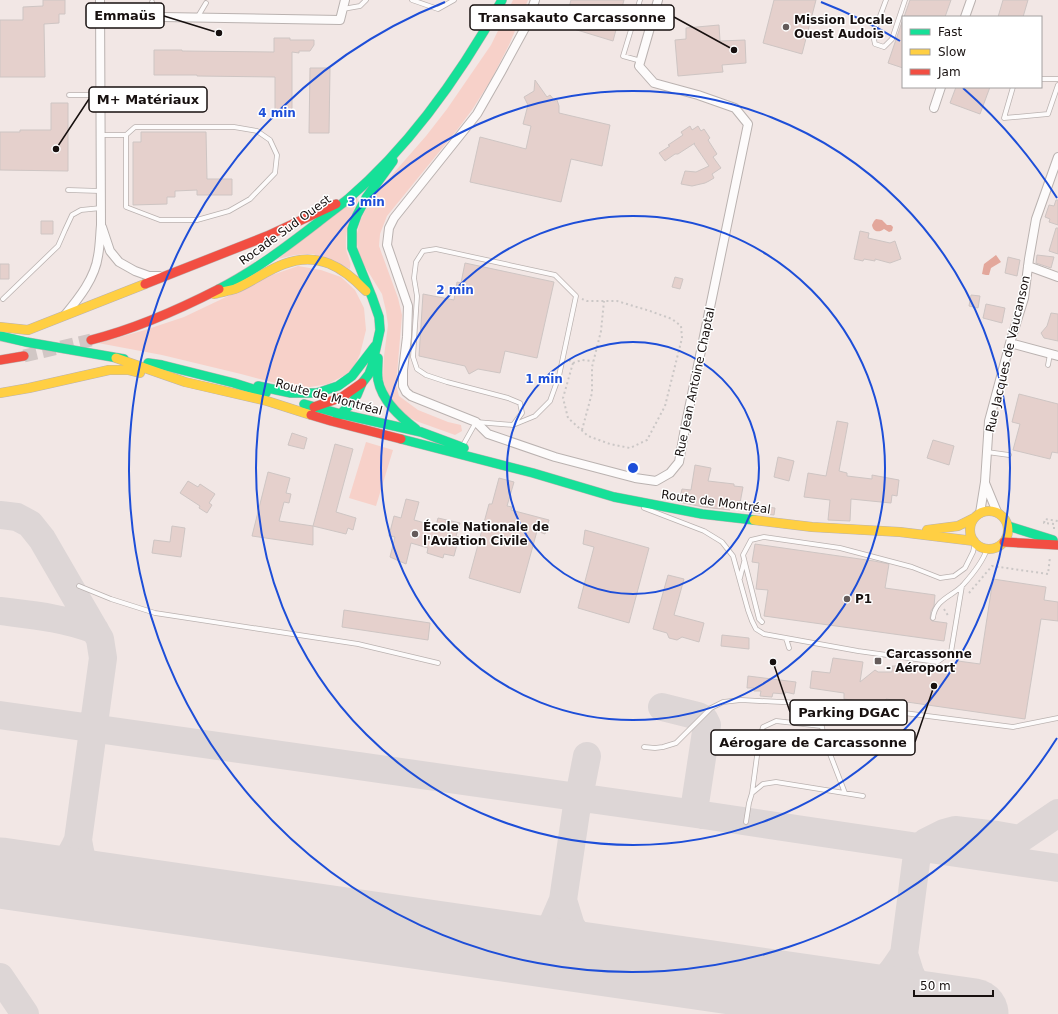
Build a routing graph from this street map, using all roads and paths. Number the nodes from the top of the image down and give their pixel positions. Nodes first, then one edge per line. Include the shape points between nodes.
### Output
1 (100, 0) edge
2 (345, 0) edge
3 (366, 0) edge
4 (412, 0) edge
5 (454, 0) edge
6 (502, 0) edge
7 (535, 0) edge
8 (640, 0) edge
9 (658, 0) edge
10 (886, 0) edge
11 (905, 0) edge
12 (971, 0) edge
13 (153, 1) edge
14 (206, 3) dead end
15 (342, 9) junction
16 (100, 16) junction
17 (965, 16) edge
18 (150, 18) junction
19 (197, 18) junction
20 (641, 60) junction
21 (1042, 79) edge
22 (1058, 79) edge
23 (1058, 85) edge
24 (941, 88) edge
25 (1013, 88) edge
26 (69, 95) dead end
27 (100, 95) junction
28 (934, 108) dead end
29 (412, 134) junction
30 (100, 135) junction
31 (126, 135) junction
32 (1058, 157) edge
33 (68, 190) dead end
34 (100, 191) junction
35 (348, 198) junction
36 (101, 208) junction
37 (101, 225) junction
38 (1028, 266) junction
39 (166, 276) junction
40 (1058, 277) edge
41 (207, 295) junction
42 (576, 296) junction
43 (372, 297) junction
44 (3, 299) dead end
45 (604, 301) junction
46 (64, 315) junction
47 (0, 327) edge
48 (0, 336) edge
49 (91, 340) tunnel mouth
50 (377, 343) junction
51 (1010, 343) junction
52 (1054, 355) edge
53 (24, 356) tunnel mouth
54 (563, 356) junction
55 (116, 358) junction
56 (0, 360) edge
57 (593, 361) junction
58 (573, 363) junction
59 (1048, 365) dead end
60 (185, 382) junction
61 (362, 383) junction
62 (234, 384) junction
63 (0, 393) edge
64 (267, 401) junction
65 (315, 407) junction
66 (341, 414) junction
67 (331, 421) junction
68 (476, 422) junction
69 (513, 425) junction
70 (582, 430) junction
71 (421, 432) junction
72 (462, 447) junction
73 (987, 452) junction
74 (1009, 455) dead end
75 (533, 473) junction
76 (985, 482) junction
77 (614, 497) junction
78 (997, 512) junction
79 (977, 515) junction
80 (1058, 521) edge
81 (1008, 526) junction
82 (1054, 529) dead end
83 (900, 532) junction
84 (974, 541) junction
85 (1004, 542) junction
86 (1058, 543) edge
87 (987, 549) junction
88 (1050, 557) dead end
89 (745, 561) junction
90 (736, 565) junction
91 (742, 570) junction
92 (749, 577) junction
93 (740, 579) junction
94 (79, 586) dead end
95 (962, 586) junction
96 (941, 602) junction
97 (959, 609) junction
98 (933, 618) dead end
99 (762, 622) dead end
100 (764, 634) junction
101 (786, 638) junction
102 (762, 640) dead end
103 (789, 648) dead end
104 (438, 663) dead end
105 (817, 704) junction
106 (1058, 718) edge
107 (821, 726) junction
108 (644, 747) dead end
109 (752, 793) junction
110 (845, 793) junction
111 (863, 796) dead end
112 (746, 822) dead end

1 - 16 street
2 - 15 street
3 - 15 lane via 360,6
4 - 5 lane via 438,9
6 - 29 main road, Rocade Sud Ouest via 466,61
7 - 68 street, Rue Jean Antoine Chaptal via 526,26 477,114 394,218 389,228 387,245 408,306 403,386 406,392 419,400
8 - 20 lane via 623,56
9 - 20 street
10 - 11 lane via 873,35 875,44 884,47 892,39
12 - 17 street
13 - 18 lane
14 - 19 lane
15 - 19 street via 340,20
16 - 18 street
16 - 27 street
18 - 19 street
20 - 68 street, Rue Jean Antoine Chaptal via 639,66 654,83 735,108 748,124 679,462 670,473 656,481 635,478 555,457 488,434
21 - 22 lane
23 - 25 lane via 1048,114 1004,118
24 - 28 street
26 - 27 lane
27 - 30 street
29 - 35 main road, Rocade Sud Ouest
29 - 43 main road via 365,200 353,224 352,248
30 - 31 lane
30 - 34 street
31 - 31 lane via 126,207 160,220 197,220 229,211 250,199 275,173 277,155 270,140 258,131 234,127 135,127
32 - 38 street, Rue Jacques de Vaucanson via 1036,219
33 - 34 lane
34 - 36 street
35 - 39 main road via 267,236
35 - 41 main road, Rocade Sud Ouest via 253,269
36 - 37 street
36 - 44 lane via 81,210 72,215 58,246
37 - 39 street via 110,251 120,262 136,272 149,276
37 - 46 street via 98,257 92,276 79,298
38 - 40 street
38 - 51 street, Rue Jacques de Vaucanson via 1024,298
39 - 46 main road
41 - 43 main road via 234,289 284,264 305,259 326,262 347,272
41 - 49 main road, Rocade Sud Ouest via 152,320
42 - 45 path via 587,301
42 - 54 lane
42 - 69 lane via 555,275 488,260 436,249 423,251 416,262 414,357 417,369 447,382 520,403 522,413
43 - 50 main road via 379,316 380,330
45 - 57 path via 601,331
45 - 70 path via 616,301 672,319 681,326 682,338 665,406 647,440 630,448 588,436
46 - 47 main road via 28,330
48 - 55 main road, Route de Montréal
50 - 61 main road via 369,374
50 - 62 main road via 352,376 338,386 317,393 291,393
50 - 71 main road via 378,380 383,395 399,416
51 - 52 street
51 - 73 street, Rue Jacques de Vaucanson via 989,421
52 - 59 lane
53 - 56 main road
54 - 58 path
54 - 69 lane via 550,401 535,416
55 - 60 main road, Route de Montréal
55 - 62 main road, Route de Montréal via 162,365
57 - 58 path via 582,360
57 - 70 path via 592,393
58 - 70 path via 563,398 568,418
60 - 63 main road via 128,370 109,370
60 - 64 main road, Route de Montréal
61 - 65 main road via 342,397
61 - 66 main road via 351,404
62 - 65 main road, Route de Montréal
64 - 65 main road
64 - 67 main road, Route de Montréal
65 - 66 main road, Route de Montréal
66 - 67 main road
66 - 71 main road, Route de Montréal
67 - 75 main road, Route de Montréal
68 - 69 lane
68 - 72 lane
71 - 72 main road, Route de Montréal
72 - 75 main road, Route de Montréal
73 - 74 lane
73 - 76 street, Rue Jacques de Vaucanson
75 - 77 main road, Route de Montréal
76 - 78 street, Rue Jacques de Vaucanson
76 - 79 street, Rue Jacques de Vaucanson
77 - 83 main road, Route de Montréal via 710,515 812,527
77 - 90 lane via 710,535 722,542 733,556
78 - 79 main road via 986,511
78 - 81 main road via 1006,520
79 - 83 main road, Route de Montréal via 958,526
79 - 84 main road via 970,529
80 - 82 path via 1045,519 1044,523 1054,524
81 - 85 main road
81 - 86 main road
83 - 84 main road, Route de Montréal
84 - 87 main road
84 - 89 lane via 973,552 965,568 954,576 940,578 912,567 840,548 764,537 751,540 743,555
85 - 86 main road
85 - 87 main road
87 - 95 lane
88 - 97 path via 1048,574 992,566 969,592 967,601
89 - 91 lane
89 - 92 lane
90 - 91 lane
90 - 93 lane
91 - 92 lane
91 - 93 lane
92 - 99 lane via 759,619
93 - 100 lane via 752,621 756,629
94 - 104 lane via 155,613 358,644
95 - 96 lane
95 - 97 lane
96 - 97 path via 949,617
96 - 98 lane via 934,610
97 - 101 lane via 951,652 937,662
100 - 101 lane
100 - 102 lane
101 - 103 lane
105 - 106 lane via 1013,727
105 - 107 lane
105 - 108 lane via 741,700 724,702 711,708 676,742 663,748
107 - 109 lane via 776,721 763,727
107 - 110 lane
109 - 110 lane via 763,784 776,782
109 - 112 lane
110 - 111 lane

